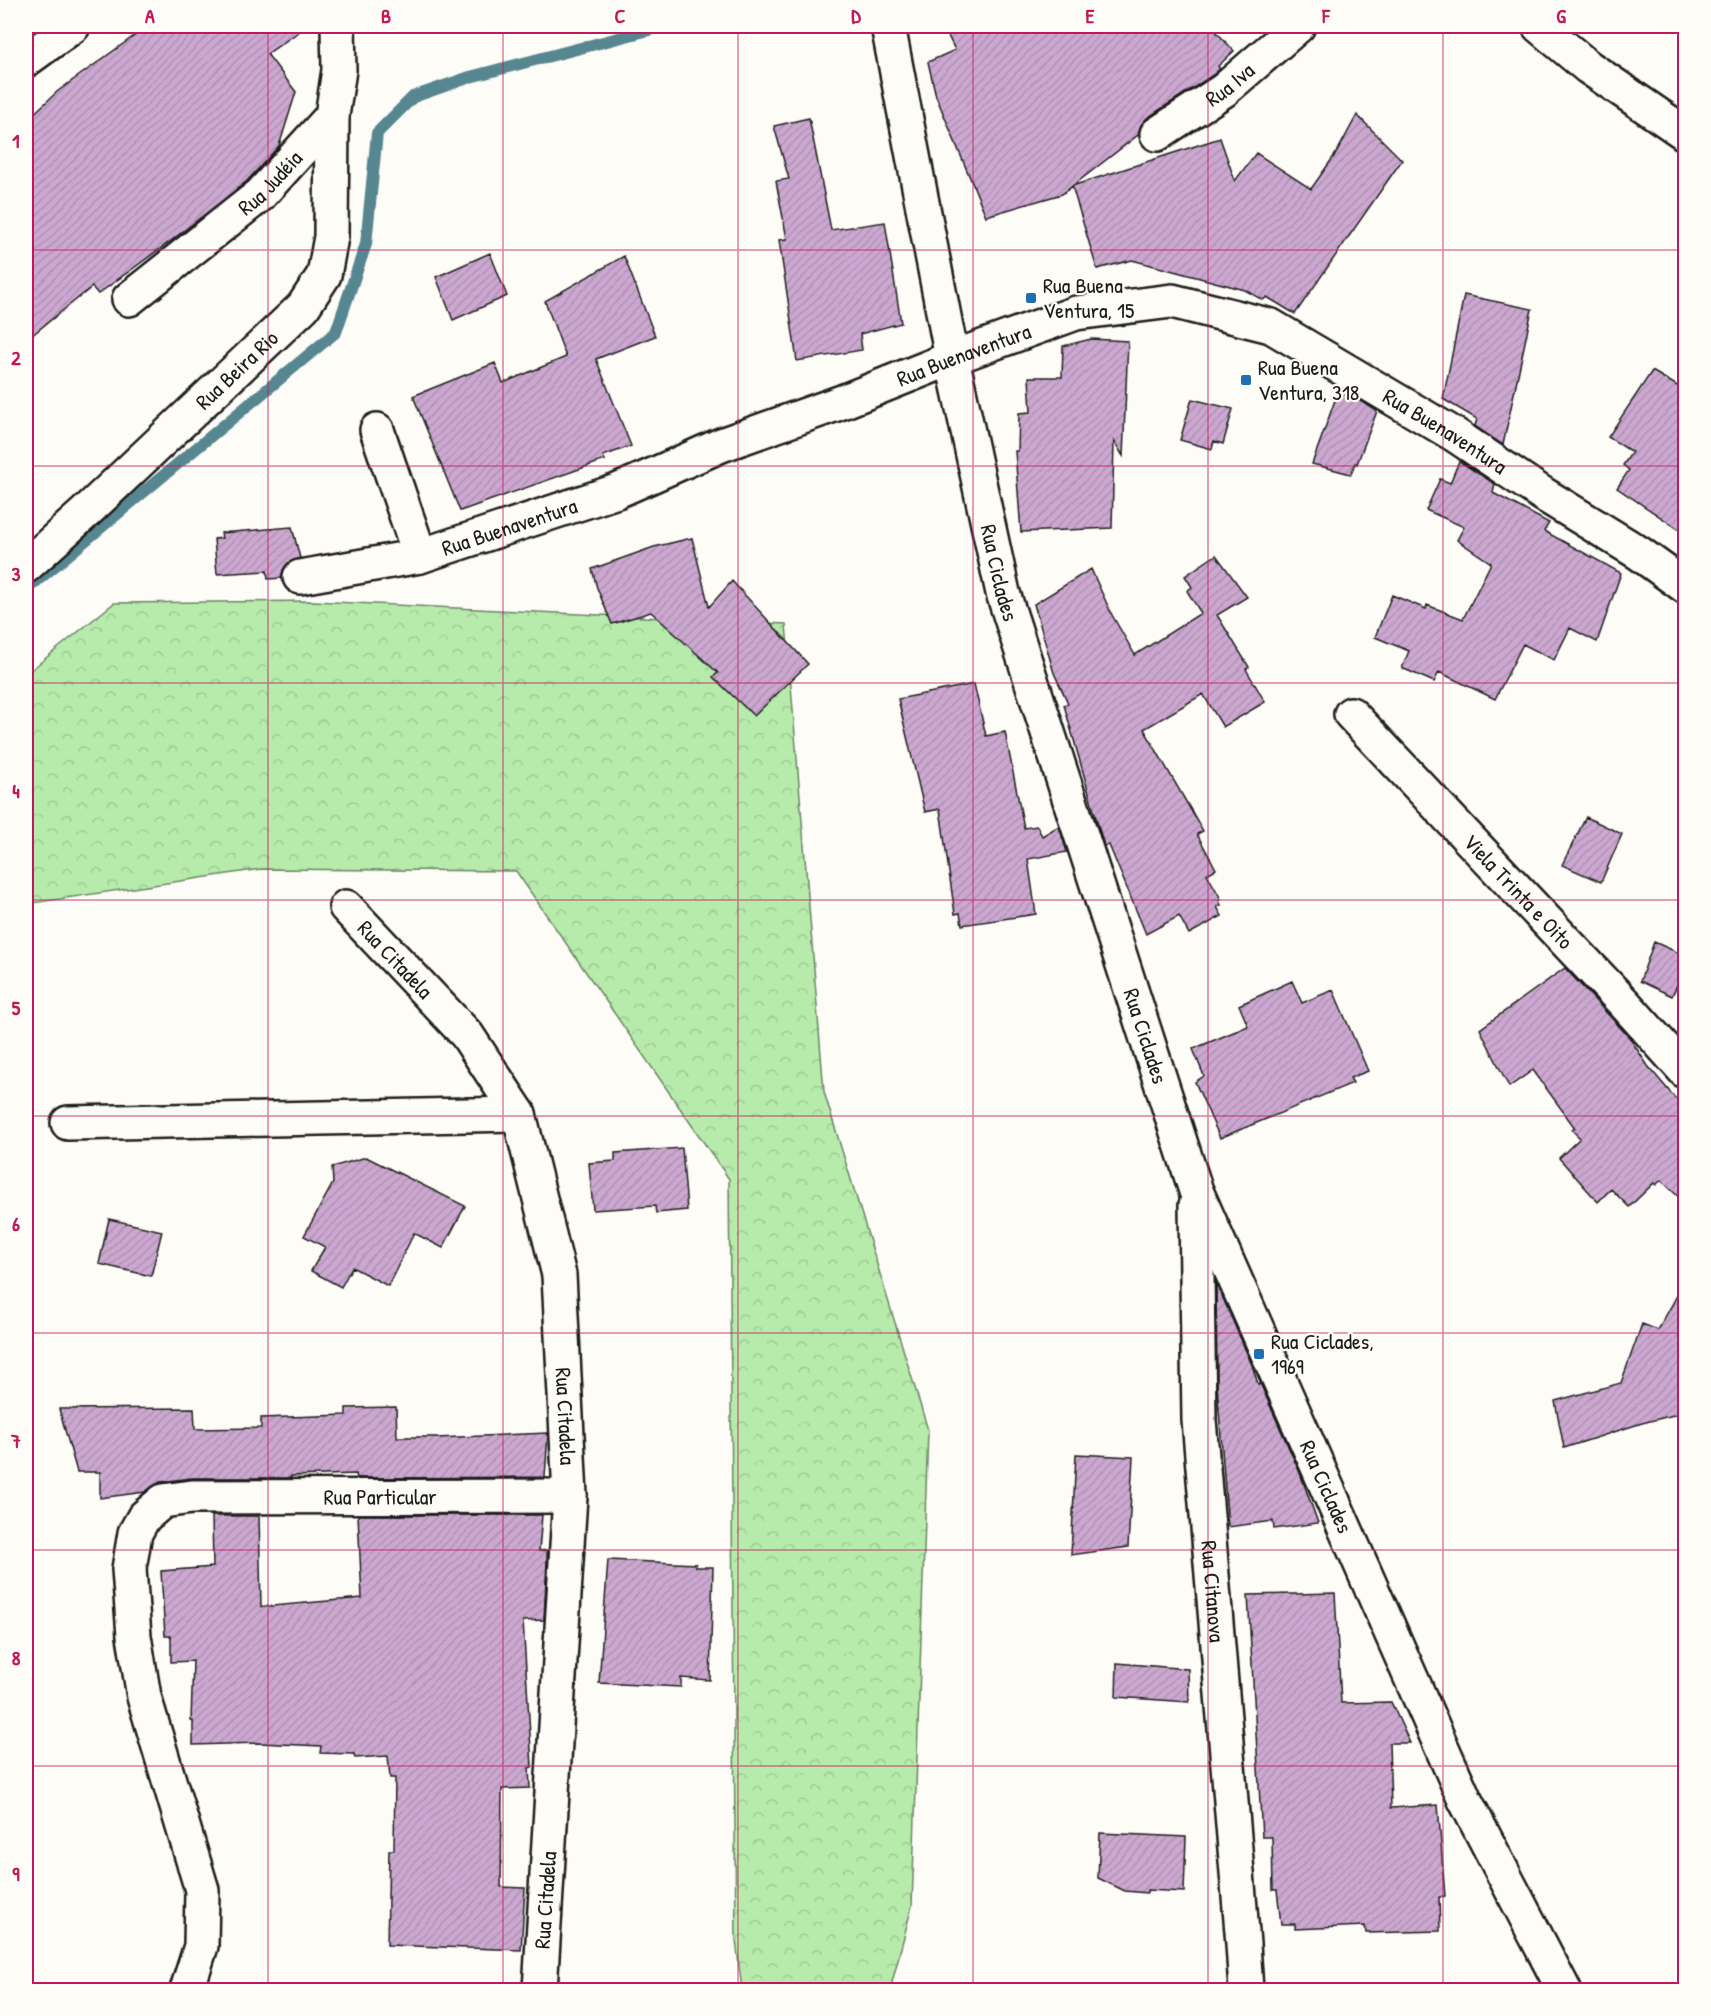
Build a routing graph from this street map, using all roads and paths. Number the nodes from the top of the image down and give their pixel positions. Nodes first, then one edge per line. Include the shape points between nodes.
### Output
1 (73, 26) edge
2 (338, 26) edge
3 (888, 26) edge
4 (1298, 26) edge
5 (1539, 26) edge
6 (26, 60) edge
7 (332, 116) junction
8 (1157, 134) dead end
9 (1686, 134) edge
10 (129, 299) dead end
11 (952, 358) junction
12 (377, 430) dead end
13 (420, 556) junction
14 (26, 566) edge
15 (300, 577) dead end
16 (1686, 587) edge
17 (1351, 714) dead end
18 (346, 907) dead end
19 (1686, 1072) edge
20 (519, 1114) junction
21 (68, 1124) dead end
22 (1196, 1191) junction
23 (570, 1496) junction
24 (188, 1990) edge
25 (540, 1990) edge
26 (1246, 1990) edge
27 (1564, 1990) edge

1 - 6 street
2 - 7 street via 339,70
3 - 11 street, Rua Ciclades
4 - 8 street, Rua Iva via 1224,90
5 - 9 street via 1588,67
7 - 10 street, Rua Judéia via 260,195
7 - 14 street, Rua Beira Rio via 331,237 324,275 303,307
11 - 13 street, Rua Buenaventura via 721,445 617,491
11 - 16 street, Rua Buenaventura via 1076,313 1172,301 1271,326 1455,435
11 - 22 street, Rua Ciclades via 1004,593
12 - 13 street
13 - 15 street, Rua Buenaventura
17 - 19 street, Viela Trinta e Oito
18 - 20 street, Rua Citadela via 467,1035
20 - 21 street
20 - 23 street, Rua Citadela via 559,1275
22 - 26 street, Rua Citanova via 1199,1420
22 - 27 street, Rua Ciclades via 1465,1800
23 - 24 street, Rua Particular via 192,1497 162,1501 144,1517 135,1533 129,1569 134,1636 144,1697 202,1890 201,1946
23 - 25 street, Rua Citadela

